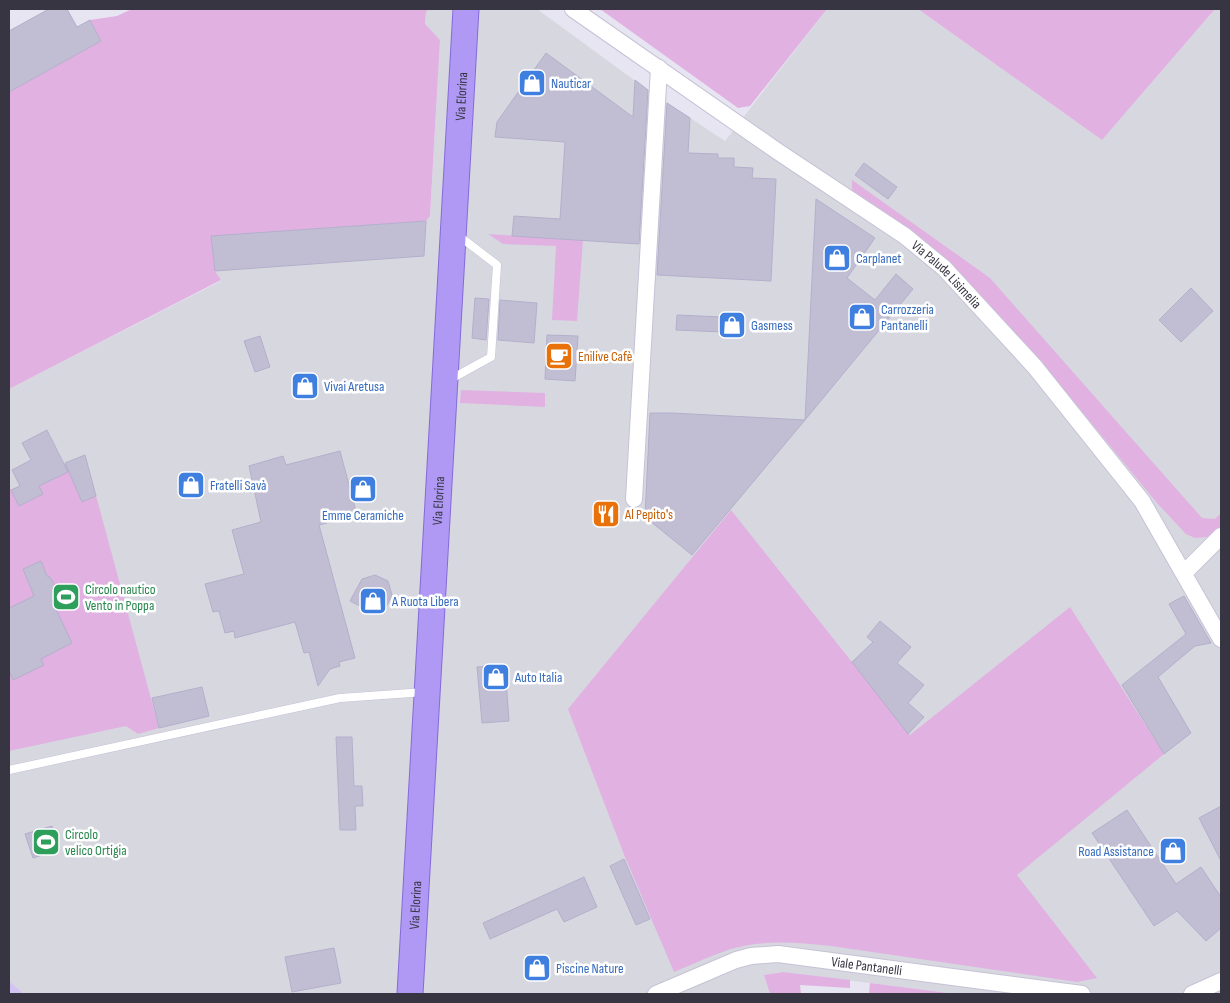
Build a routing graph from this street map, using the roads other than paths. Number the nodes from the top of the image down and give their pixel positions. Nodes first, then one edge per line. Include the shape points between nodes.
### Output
1 (466, 9) edge
2 (573, 9) edge
3 (659, 68) junction
4 (453, 231) junction
5 (444, 382) junction
6 (634, 499) dead end
7 (1221, 536) edge
8 (1184, 573) junction
9 (1221, 639) edge
10 (427, 692) junction
11 (9, 770) edge
12 (1221, 981) edge
13 (410, 994) edge
14 (656, 994) edge
15 (1082, 994) edge
16 (1192, 994) edge

1 - 4 main road, Via Elorina
2 - 3 street, Via Palude Lisimelia
3 - 6 street
3 - 8 street, Via Palude Lisimelia via 905,236 944,268 1036,367 1142,501
4 - 5 main road, Via Elorina
4 - 5 lane via 497,265 490,357
5 - 10 main road, Via Elorina
7 - 8 street
8 - 9 street, Via Palude Lisimelia
10 - 11 lane via 340,698
10 - 13 main road, Via Elorina
12 - 16 street
14 - 15 street, Viale Pantanelli via 736,960 778,954

